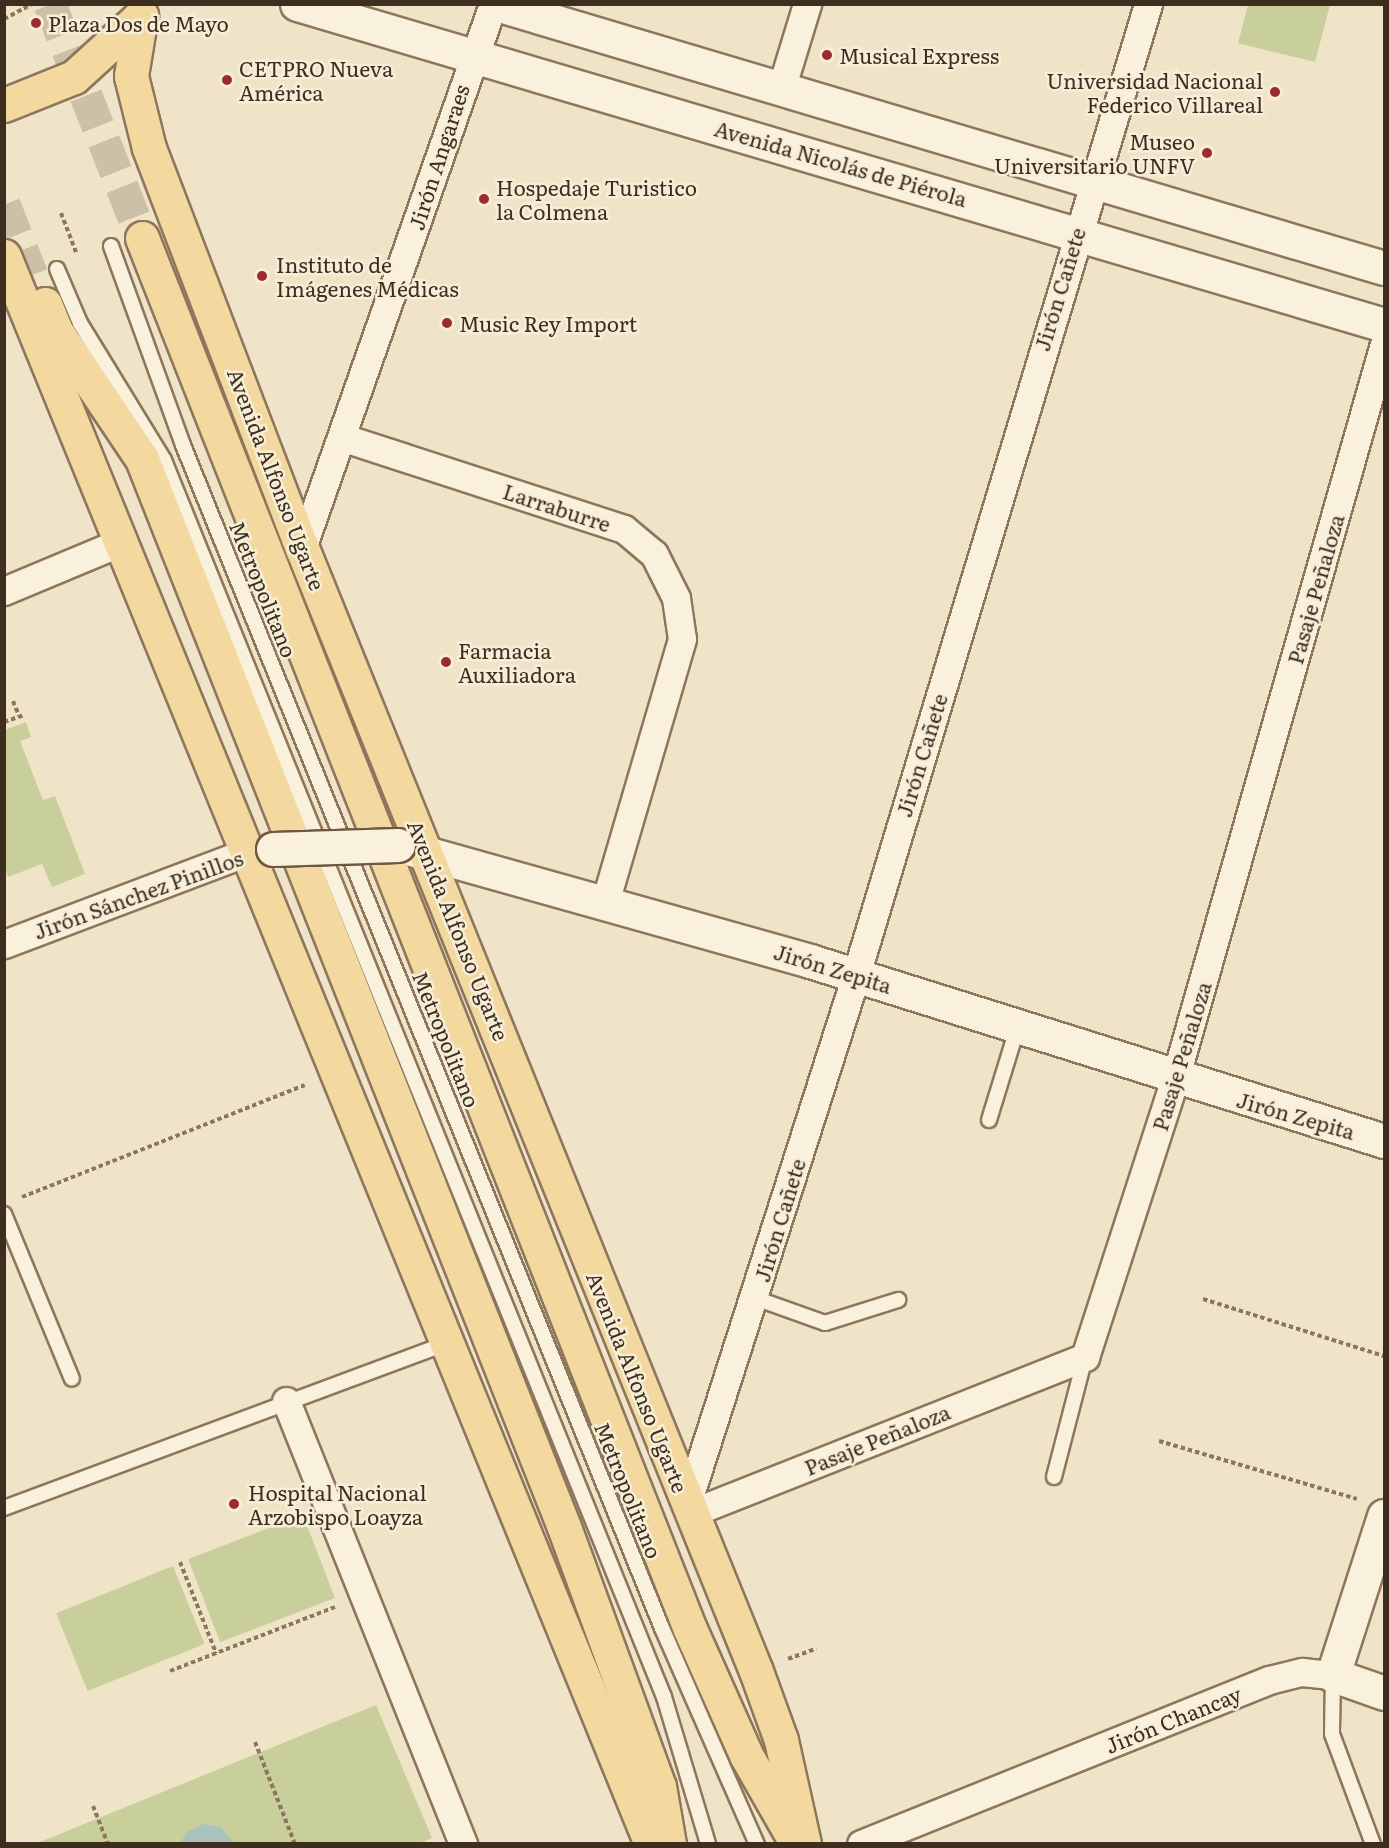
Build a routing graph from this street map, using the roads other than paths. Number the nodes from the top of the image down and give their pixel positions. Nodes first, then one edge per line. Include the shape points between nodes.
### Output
1 (297, 4) edge
2 (494, 4) edge
3 (807, 4) edge
4 (1148, 4) edge
5 (145, 10) edge
6 (471, 56) junction
7 (782, 86) junction
8 (4, 105) edge
9 (1093, 181) junction
10 (1076, 230) junction
11 (142, 238) tunnel mouth
12 (111, 246) dead end
13 (4, 256) tunnel mouth
14 (1384, 268) edge
15 (44, 272) joint
16 (1384, 325) edge
17 (1384, 344) edge
18 (344, 438) junction
19 (121, 542) junction
20 (302, 548) junction
21 (4, 591) edge
22 (413, 848) junction
23 (261, 850) junction
24 (605, 903) junction
25 (4, 944) edge
26 (856, 975) junction
27 (1018, 1026) junction
28 (1175, 1079) junction
29 (989, 1120) dead end
30 (1384, 1141) edge
31 (4, 1214) edge
32 (755, 1298) junction
33 (898, 1300) dead end
34 (447, 1342) junction
35 (1085, 1357) junction
36 (72, 1379) dead end
37 (286, 1401) junction
38 (1054, 1477) dead end
39 (4, 1508) edge
40 (689, 1508) junction
41 (1373, 1508) edge
42 (1333, 1675) junction
43 (1384, 1693) edge
44 (463, 1844) edge
45 (651, 1844) edge
46 (669, 1844) edge
47 (708, 1844) edge
48 (757, 1844) edge
49 (796, 1844) edge
50 (804, 1844) edge
51 (861, 1844) edge
52 (1373, 1844) edge

1 - 6 main road, Avenida Nicolás de Piérola
2 - 6 street, Jirón Angaraes
2 - 7 main road
3 - 7 street
4 - 9 street, Jirón Cañete
5 - 8 main road via 74,77
5 - 20 main road, Avenida Alfonso Ugarte via 131,76 139,117
6 - 10 main road, Avenida Nicolás de Piérola
6 - 18 street, Jirón Angaraes
7 - 9 main road
9 - 10 street, Jirón Cañete
9 - 14 main road
10 - 16 main road, Avenida Nicolás de Piérola
10 - 26 street, Jirón Cañete
11 - 49 main road, Avenida Alfonso Ugarte via 690,1629 746,1755
12 - 48 lane, Metropolitano via 183,445 626,1539
13 - 19 main road
15 - 46 main road via 56,330 142,459 564,1527 659,1786
15 - 47 lane via 80,322 164,460 664,1697
17 - 28 street, Pasaje Peñaloza
18 - 20 street, Jirón Angaraes
18 - 24 street, Larraburre via 624,529 654,554 676,598 682,639
19 - 21 street
19 - 23 main road
20 - 22 main road, Avenida Alfonso Ugarte
22 - 23 main road, Jirón Zepita, bridge
22 - 24 main road, Jirón Zepita
22 - 40 main road, Avenida Alfonso Ugarte
23 - 25 street, Jirón Sánchez Pinillos
23 - 34 main road via 336,1073
24 - 26 main road, Jirón Zepita
26 - 27 main road, Jirón Zepita
26 - 32 street, Jirón Cañete
27 - 28 main road, Jirón Zepita
27 - 29 lane
28 - 30 main road, Jirón Zepita
28 - 35 street, Pasaje Peñaloza
31 - 36 lane
32 - 33 lane via 825,1323
32 - 40 street, Jirón Cañete
34 - 37 lane
34 - 45 main road
35 - 38 lane
35 - 40 street, Pasaje Peñaloza
37 - 39 lane
37 - 44 street
40 - 50 main road, Avenida Alfonso Ugarte via 781,1740
41 - 42 main road
42 - 43 main road
42 - 51 street, Jirón Chancay via 1302,1672 1269,1680
42 - 52 lane via 1332,1734

